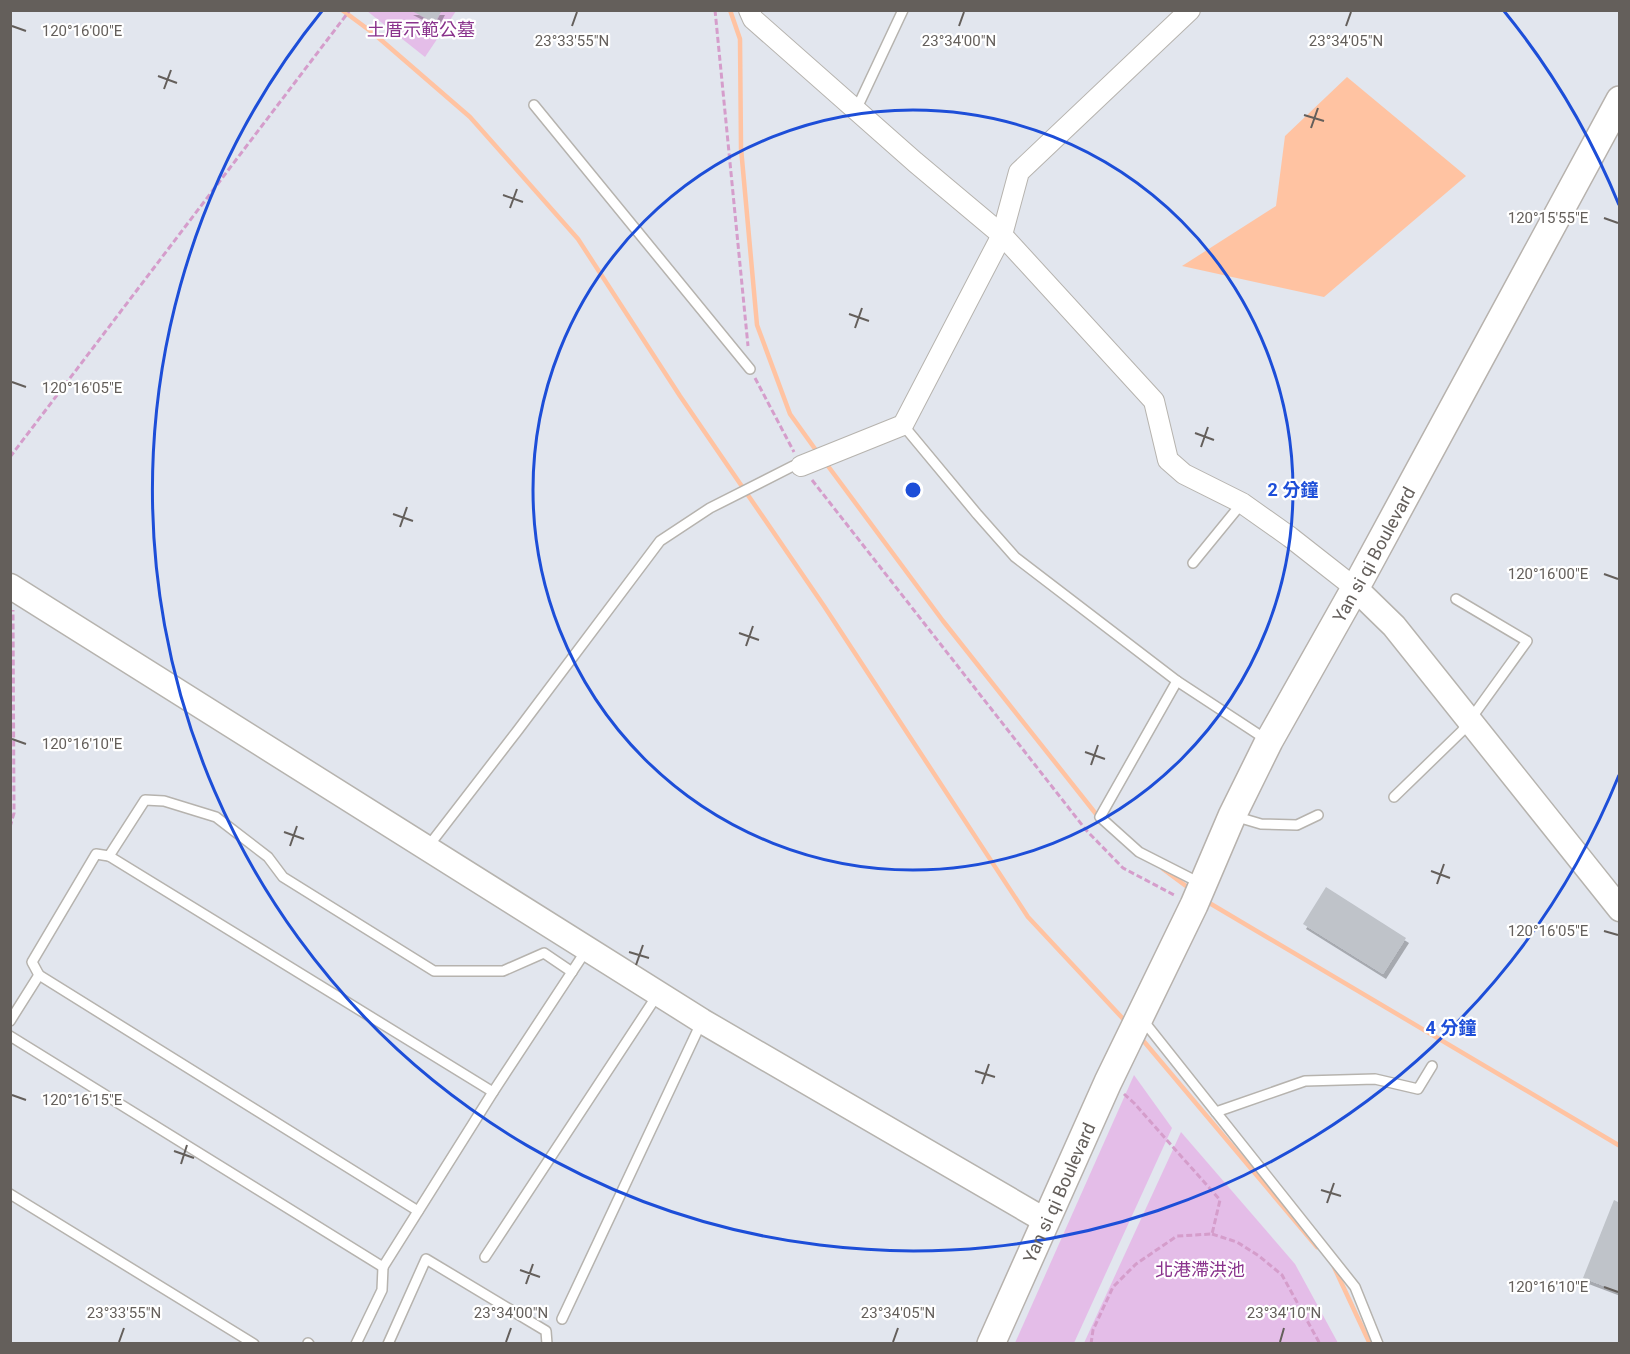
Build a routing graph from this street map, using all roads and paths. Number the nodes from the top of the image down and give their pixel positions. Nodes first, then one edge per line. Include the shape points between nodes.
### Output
1 (350, 10) edge
2 (716, 10) edge
3 (749, 10) edge
4 (903, 10) edge
5 (1190, 10) edge
6 (1620, 100) edge
7 (534, 105) dead end
8 (856, 110) junction
9 (1002, 235) junction
10 (750, 369) junction
11 (903, 425) junction
12 (10, 457) edge
13 (801, 466) junction
14 (1242, 503) junction
15 (1192, 563) dead end
16 (12, 586) edge
17 (1354, 588) junction
18 (1456, 599) dead end
19 (1177, 681) junction
20 (1469, 720) junction
21 (1269, 741) junction
22 (1394, 797) dead end
23 (1318, 815) dead end
24 (1232, 816) junction
25 (10, 826) edge
26 (427, 849) junction
27 (109, 856) junction
28 (1198, 894) junction
29 (1620, 909) edge
30 (586, 949) junction
31 (572, 972) junction
32 (39, 975) junction
33 (658, 994) junction
34 (1140, 1017) junction
35 (10, 1021) edge
36 (702, 1021) junction
37 (10, 1036) edge
38 (1432, 1066) dead end
39 (1108, 1082) junction
40 (493, 1092) junction
41 (1216, 1112) junction
42 (10, 1194) edge
43 (418, 1211) junction
44 (1046, 1221) junction
45 (1212, 1234) junction
46 (485, 1257) dead end
47 (383, 1267) junction
48 (562, 1319) dead end
49 (254, 1344) edge
50 (357, 1344) edge
51 (388, 1344) edge
52 (547, 1344) edge
53 (991, 1344) edge
54 (1091, 1344) edge
55 (1320, 1344) edge
56 (1378, 1344) edge

1 - 12 path
2 - 10 path
3 - 8 street via 753,18
4 - 8 lane
5 - 9 street via 1019,172
6 - 17 main road, Yan si qi Boulevard
7 - 10 lane
8 - 9 street
9 - 11 street
9 - 14 street via 1154,401 1168,460 1184,474
10 - 13 path
11 - 13 street
11 - 19 lane via 1015,557
13 - 26 lane via 793,466 710,508 660,541
13 - 28 path via 1086,830 1123,868
14 - 15 lane
14 - 17 street
16 - 25 path via 14,813
16 - 26 street
17 - 20 street via 1394,626
17 - 21 main road, Yan si qi Boulevard
18 - 20 lane via 1527,641
19 - 21 lane
19 - 28 lane via 1100,817 1139,852
20 - 22 lane
20 - 29 street
21 - 24 main road, Yan si qi Boulevard
23 - 24 lane via 1297,825 1261,824
24 - 28 main road, Yan si qi Boulevard
26 - 30 street
27 - 31 lane via 145,800 164,801 216,817 268,857 283,877 434,971 503,971 544,953
27 - 32 lane via 96,854 32,962
27 - 40 lane
28 - 34 main road, Yan si qi Boulevard
30 - 31 lane
30 - 33 street
31 - 40 lane
32 - 35 lane
32 - 43 lane
33 - 36 street
33 - 46 lane
34 - 39 main road, Yan si qi Boulevard
34 - 41 lane
36 - 44 street
36 - 48 lane
37 - 47 lane
38 - 41 lane via 1418,1089 1375,1079 1305,1081
39 - 44 main road, Yan si qi Boulevard
39 - 45 path via 1134,1103 1220,1200
40 - 43 lane
41 - 56 lane via 1355,1287
42 - 49 lane
43 - 47 lane
44 - 53 main road, Yan si qi Boulevard
45 - 54 path via 1177,1236 1137,1264 1113,1287 1093,1330
45 - 55 path via 1237,1242 1282,1275
47 - 50 lane via 382,1290
51 - 52 lane via 426,1259 546,1331

